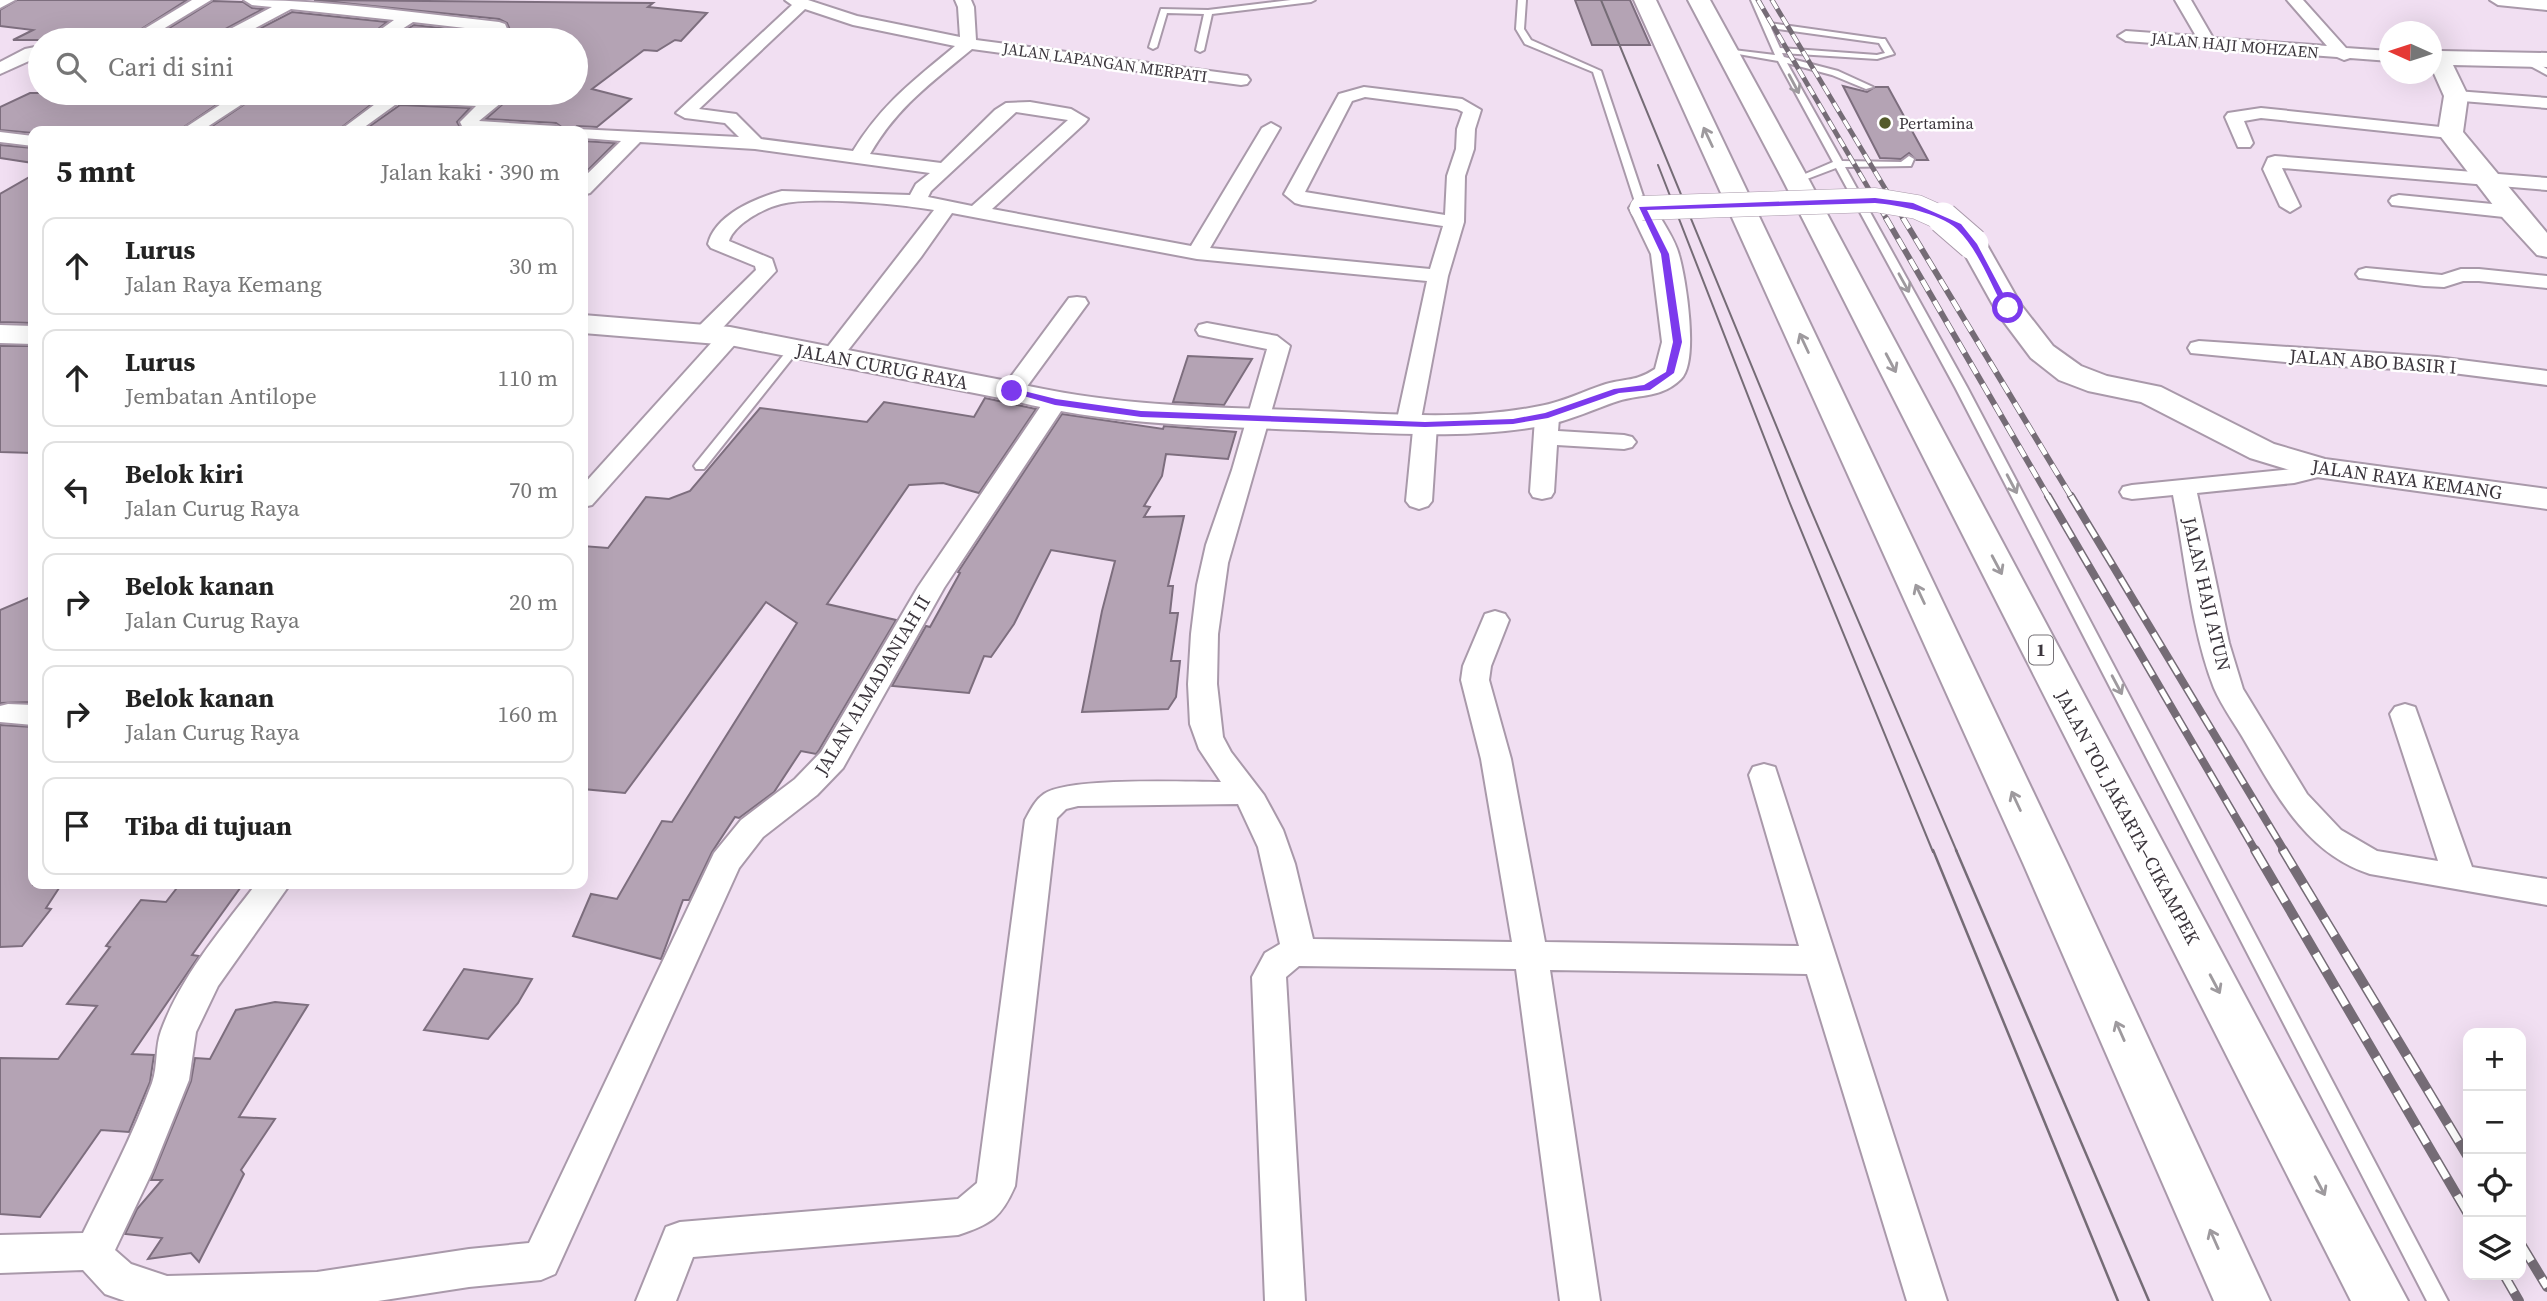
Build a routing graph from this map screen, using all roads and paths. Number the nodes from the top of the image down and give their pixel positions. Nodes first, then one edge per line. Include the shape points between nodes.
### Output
1 (7, 0) edge
2 (204, 0) edge
3 (252, 0) edge
4 (963, 0) edge
5 (1232, 0) edge
6 (1311, 0) edge
7 (1522, 0) edge
8 (1645, 0) edge
9 (1699, 0) edge
10 (1755, 0) edge
11 (2183, 0) edge
12 (2295, 0) edge
13 (2498, 0) edge
14 (798, 2) edge
15 (1158, 2) dead end
16 (0, 3) edge
17 (291, 4) junction
18 (2547, 5) edge
19 (1208, 12) junction
20 (412, 16) junction
21 (1766, 24) junction
22 (155, 28) edge
23 (244, 28) edge
24 (393, 28) edge
25 (499, 28) edge
26 (2126, 36) dead end
27 (2207, 41) junction
28 (968, 44) junction
29 (1153, 47) dead end
30 (1200, 50) dead end
31 (1726, 51) junction
32 (28, 54) edge
33 (1779, 54) junction
34 (2344, 55) junction
35 (2379, 56) edge
36 (2442, 58) edge
37 (2524, 59) junction
38 (2547, 60) edge
39 (2442, 67) edge
40 (0, 69) edge
41 (2547, 72) edge
42 (1241, 80) dead end
43 (1870, 87) dead end
44 (2456, 96) junction
45 (2547, 103) edge
46 (231, 105) edge
47 (384, 105) edge
48 (489, 105) edge
49 (197, 126) edge
50 (355, 126) edge
51 (470, 126) edge
52 (1271, 128) dead end
53 (588, 133) edge
54 (2450, 133) junction
55 (0, 136) edge
56 (636, 136) junction
57 (28, 140) edge
58 (2244, 143) dead end
59 (755, 144) junction
60 (858, 159) junction
61 (1909, 159) dead end
62 (1837, 164) junction
63 (945, 169) junction
64 (2489, 179) junction
65 (1796, 180) junction
66 (588, 184) edge
67 (2547, 184) edge
68 (916, 201) junction
69 (2399, 201) dead end
70 (948, 205) junction
71 (2290, 206) dead end
72 (1642, 208) junction
73 (978, 211) junction
74 (2512, 212) junction
75 (1454, 222) junction
76 (2547, 249) edge
77 (1197, 253) junction
78 (2366, 274) dead end
79 (1438, 276) junction
80 (2547, 282) edge
81 (1077, 303) dead end
82 (588, 324) edge
83 (1207, 330) dead end
84 (0, 334) edge
85 (28, 335) edge
86 (717, 335) junction
87 (2199, 348) dead end
88 (794, 349) junction
89 (830, 358) junction
90 (2547, 378) edge
91 (1012, 391) junction
92 (1055, 402) junction
93 (1256, 418) junction
94 (1416, 424) junction
95 (1546, 426) junction
96 (1624, 442) dead end
97 (700, 466) dead end
98 (2321, 469) junction
99 (2184, 488) junction
100 (1542, 492) dead end
101 (2132, 492) dead end
102 (588, 494) edge
103 (2547, 499) edge
104 (1419, 501) dead end
105 (1495, 620) dead end
106 (2404, 714) dead end
107 (1764, 775) dead end
108 (1247, 793) junction
109 (2459, 877) junction
110 (270, 889) edge
111 (2547, 892) edge
112 (1299, 952) junction
113 (1531, 956) junction
114 (1820, 960) junction
115 (94, 1251) junction
116 (0, 1254) edge
117 (656, 1301) edge
118 (1285, 1301) edge
119 (1580, 1301) edge
120 (1927, 1301) edge
121 (2242, 1301) edge
122 (2380, 1301) edge
123 (2438, 1301) edge

1 - 16 street
2 - 22 street
3 - 17 street
4 - 28 street
5 - 15 lane via 1203,5
6 - 19 lane
7 - 72 lane via 1520,29 1528,42 1597,71
121 -> 8 main road via 2045,863
9 - 31 main road, JALAN TOL JAKARTA–CIKAMPEK / 1
10 - 21 lane
11 - 27 street
12 - 34 street
13 - 18 street
14 - 28 street, JALAN LAPANGAN MERPATI via 876,25
14 - 59 street via 685,110 730,118
17 - 20 street
17 - 23 street
19 - 29 lane via 1164,11
19 - 30 lane
20 - 24 street
20 - 25 street
21 - 33 lane
21 - 33 lane via 1882,41 1890,54
26 - 27 street, JALAN HAJI MOHZAEN
27 - 34 street, JALAN HAJI MOHZAEN
28 - 42 street, JALAN LAPANGAN MERPATI
28 - 60 street via 896,104
31 - 33 lane
31 - 65 main road, JALAN TOL JAKARTA–CIKAMPEK / 1
32 - 40 street
33 - 43 lane
33 -> 62 lane
34 - 35 street, JALAN HAJI MOHZAEN
36 - 37 main road
37 - 38 main road
37 - 41 lane
39 - 44 main road
44 - 45 street
44 - 54 main road
46 - 49 street
47 - 50 street
48 - 51 street via 472,118
52 - 77 street
53 - 56 street
54 - 58 street via 2261,113 2234,117
54 - 64 main road
55 - 57 street
56 - 59 street
56 - 66 street
59 - 60 street
60 - 63 street
61 - 62 lane via 1901,165
62 - 65 lane
62 -> 123 lane via 1961,387
63 - 68 street via 923,188
63 - 73 street via 1012,107 1071,114 1079,119
64 - 67 street
64 - 71 street via 2275,162 2272,169
64 - 74 main road
65 -> 122 main road, JALAN TOL JAKARTA–CIKAMPEK / 1
68 - 70 street
68 - 86 street via 800,195 752,209 725,230 718,244 765,263 766,271
69 - 74 street
70 - 73 street
70 - 89 street
72 - 95 main road, JALAN CURUG RAYA via 1665,254 1677,342 1670,373 1647,388 1617,391
72 - 98 main road, JALAN RAYA KEMANG, bridge via 1875,200 1911,204 1958,226 2008,308 2042,352 2070,373 2150,394 2262,451
73 - 77 street
74 - 76 main road
75 - 75 street via 1456,176 1472,110 1462,104 1364,92 1345,98 1294,194 1313,201
75 - 79 street
77 - 79 street
78 - 80 street via 2444,281 2479,275
79 - 94 street
81 - 91 street
82 - 86 main road, JALAN CURUG RAYA
83 - 93 street via 1279,346
84 - 85 main road
86 - 88 main road, JALAN CURUG RAYA
86 - 102 street
87 - 90 street, JALAN ABO BASIR I via 2437,364
88 - 89 main road, JALAN CURUG RAYA
88 - 97 lane
89 - 91 main road, JALAN CURUG RAYA
91 - 92 main road, JALAN CURUG RAYA
92 - 93 main road, JALAN CURUG RAYA via 1141,414
92 - 115 street, JALAN ALMADANIAH II via 931,587 832,760 813,783 757,824 725,862 541,1261 317,1290 167,1295 119,1280
93 - 94 main road, JALAN CURUG RAYA
93 - 108 street via 1247,462 1218,548 1204,642 1205,725 1213,749
94 - 95 main road, JALAN CURUG RAYA
94 - 104 street
95 - 96 street
95 - 100 street
98 - 99 street, JALAN HAJI ATUN
98 - 103 main road, JALAN RAYA KEMANG
99 - 101 street
99 - 109 street, JALAN HAJI ATUN via 2215,643 2229,689 2296,802 2330,838 2370,863
105 - 113 street via 1475,680 1496,759
106 - 109 street
107 - 114 street
108 - 112 street via 1270,836
108 - 117 street via 1071,795 1046,808 996,1186 989,1201 958,1217 680,1240
109 - 111 street, JALAN HAJI ATUN
110 - 115 street via 205,977 178,1032 171,1080
112 - 113 street
112 - 118 street via 1274,965 1269,977
113 - 114 street
113 - 119 street
114 - 120 street
115 - 116 street

